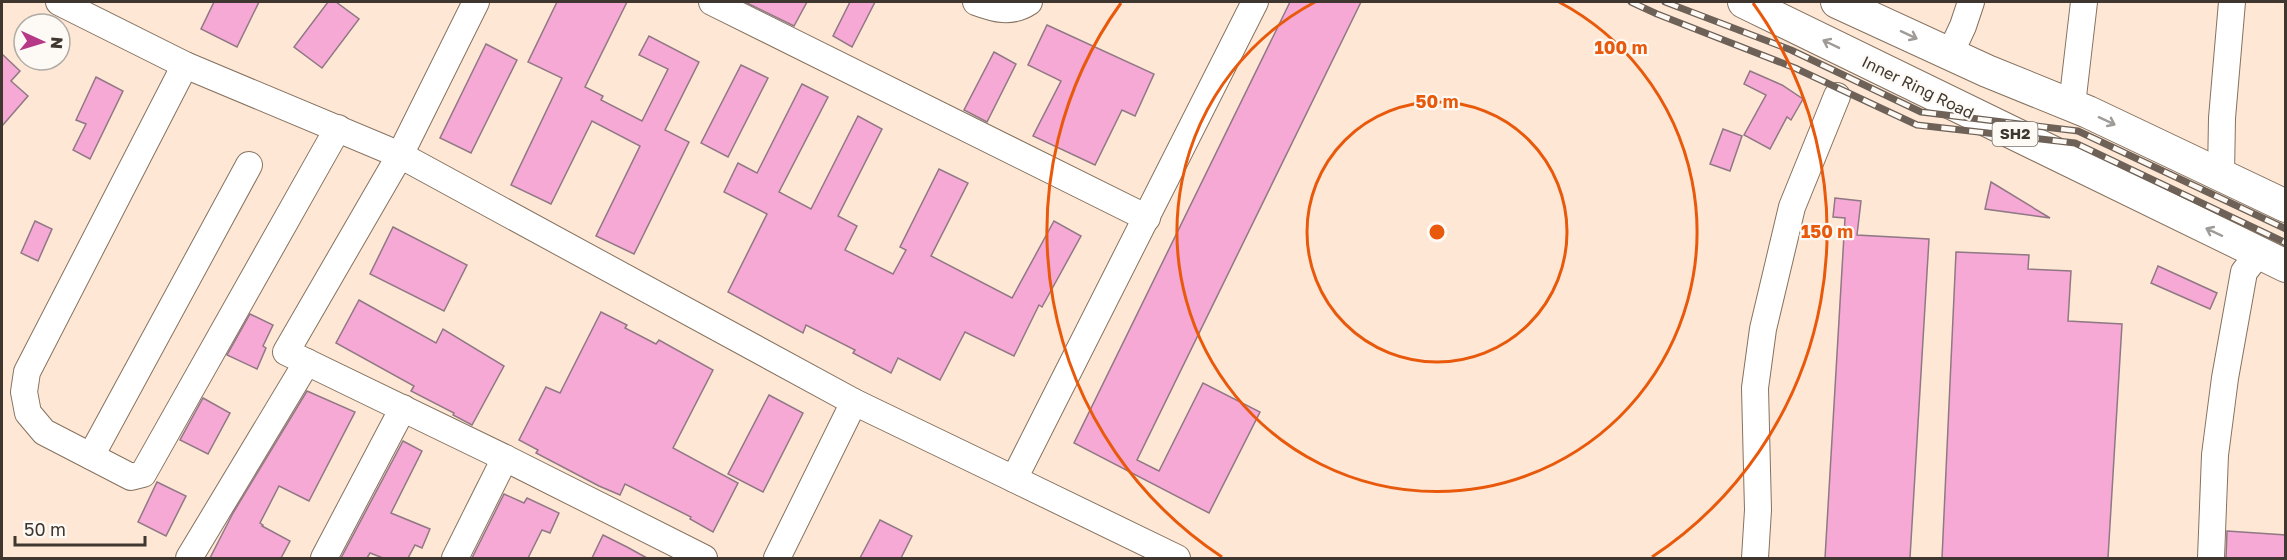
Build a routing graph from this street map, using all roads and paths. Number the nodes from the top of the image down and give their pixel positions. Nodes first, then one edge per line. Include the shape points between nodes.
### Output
1 (59, 2) edge
2 (476, 2) edge
3 (712, 2) edge
4 (976, 2) edge
5 (1029, 2) edge
6 (1255, 2) edge
7 (1744, 2) edge
8 (1971, 2) edge
9 (2084, 2) edge
10 (2232, 2) edge
11 (1843, 3) edge
12 (1950, 54) junction
13 (185, 65) junction
14 (1837, 96) dead end
15 (2072, 105) junction
16 (338, 128) junction
17 (400, 155) junction
18 (249, 165) dead end
19 (2221, 175) junction
20 (2286, 206) edge
21 (1147, 218) junction
22 (2272, 259) edge
23 (307, 362) junction
24 (854, 402) junction
25 (403, 408) junction
26 (91, 456) junction
27 (505, 458) junction
28 (1014, 479) junction
29 (189, 558) edge
30 (324, 558) edge
31 (455, 558) edge
32 (704, 558) edge
33 (777, 558) edge
34 (1177, 558) edge
35 (1755, 558) edge
36 (2211, 558) edge

1 - 13 street
2 - 17 street
3 - 21 street
4 - 5 street via 1008,10
6 - 21 street
22 -> 7 main road, Inner Ring Road / SH2
8 - 12 street
9 - 15 street
10 - 19 street
11 -> 12 main road
12 - 15 main road
13 - 16 street
13 - 26 street via 27,372 24,392 28,413 44,432
14 - 35 street via 1792,207 1762,329 1755,388
15 -> 19 main road
16 - 17 street
16 - 26 street via 143,474 132,477
17 - 23 street via 286,352
17 - 24 street
18 - 26 street
19 - 20 main road
21 - 28 street
22 - 36 street via 2244,272 2225,378
23 - 25 street
23 - 29 street
24 - 28 street
24 - 33 street
25 - 27 street
25 - 30 street
27 - 31 street
27 - 32 street
28 - 34 street

